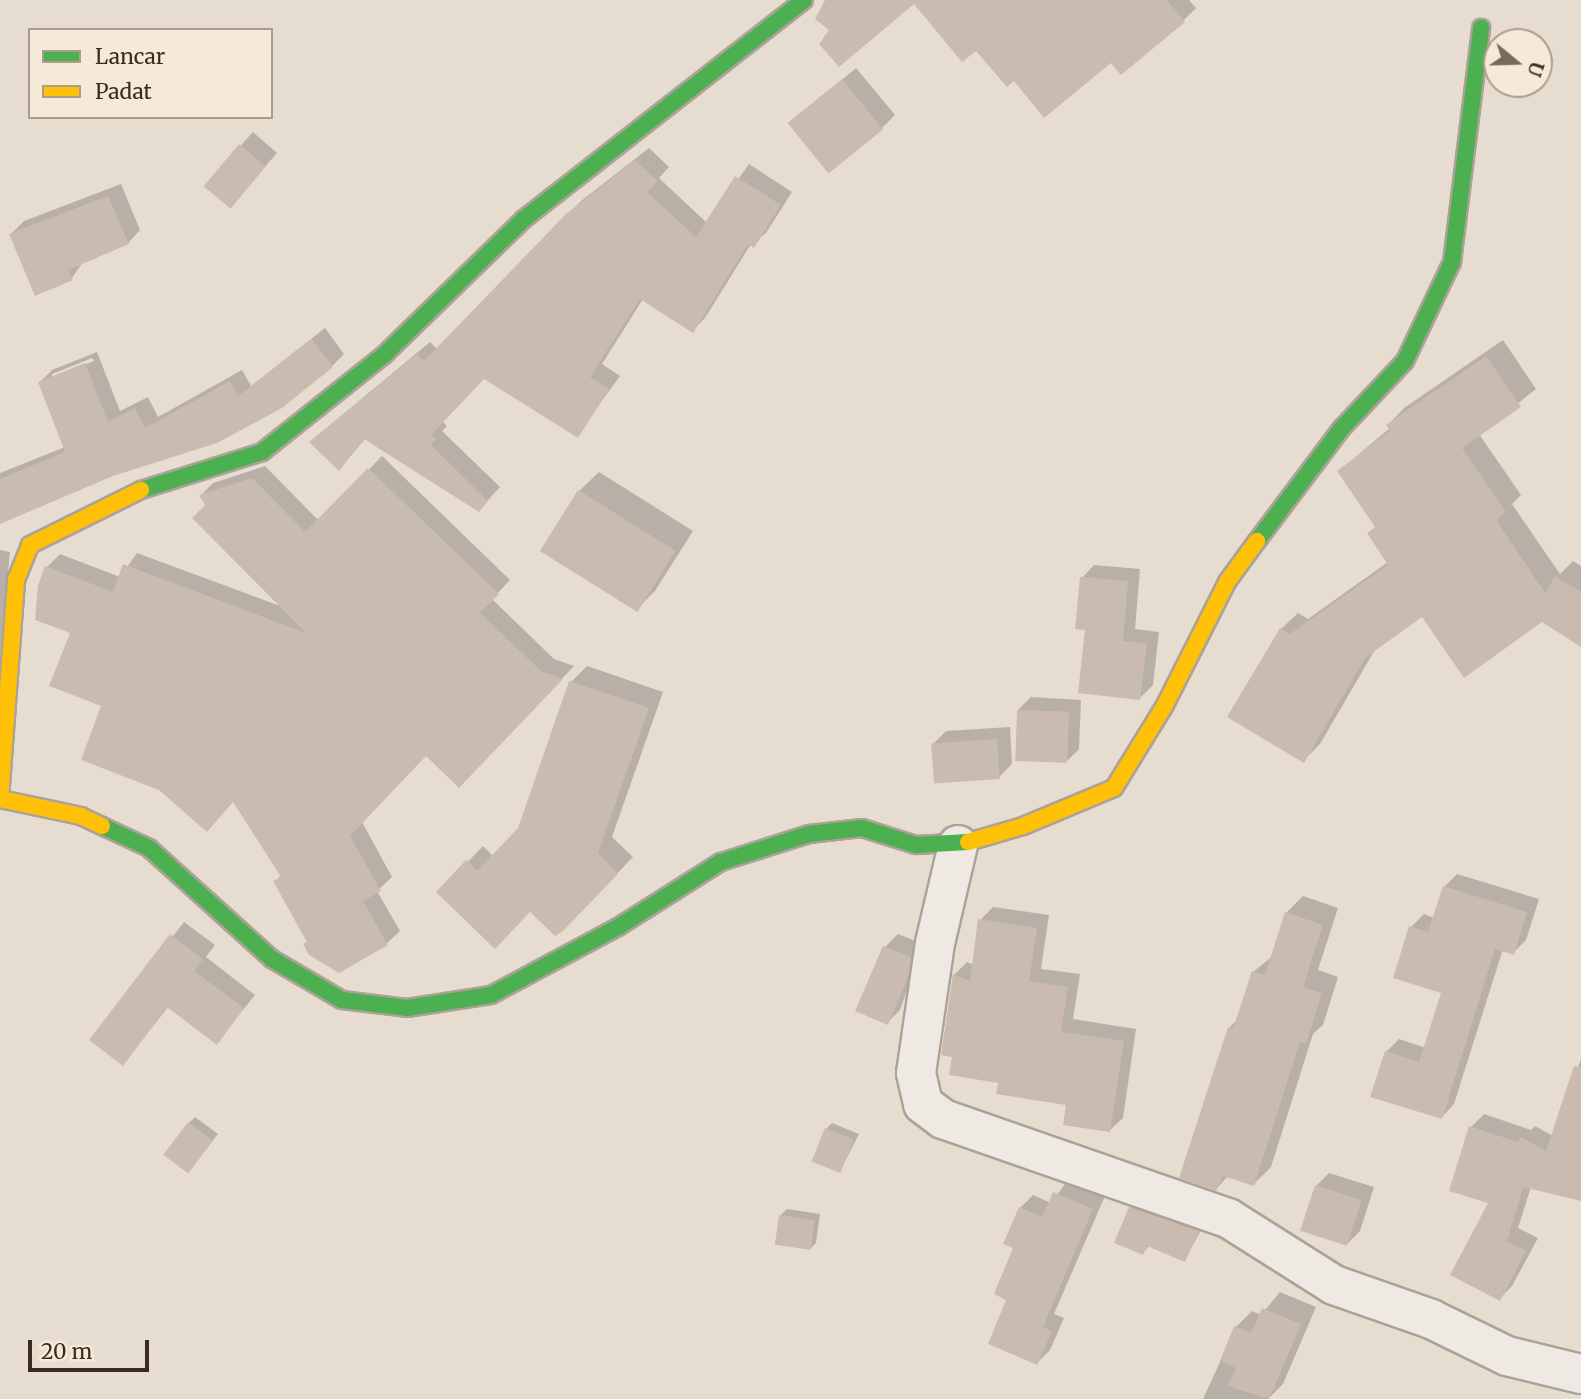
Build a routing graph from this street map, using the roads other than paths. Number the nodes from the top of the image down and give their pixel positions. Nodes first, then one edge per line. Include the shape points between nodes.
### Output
1 (804, 0) edge
2 (1481, 28) dead end
3 (957, 845) junction
4 (1581, 1374) edge

1 - 3 street via 524,219 385,354 262,452 120,497 30,545 16,580 0,799 81,816 149,848 272,959 342,1000 407,1007 491,995 618,927 721,862 809,834 862,828 916,845
2 - 3 street via 1452,262 1405,361 1341,429 1227,582 1122,782 1023,826
3 - 4 street via 935,943 916,1073 923,1104 943,1119 1228,1219 1334,1285 1431,1319 1507,1356

